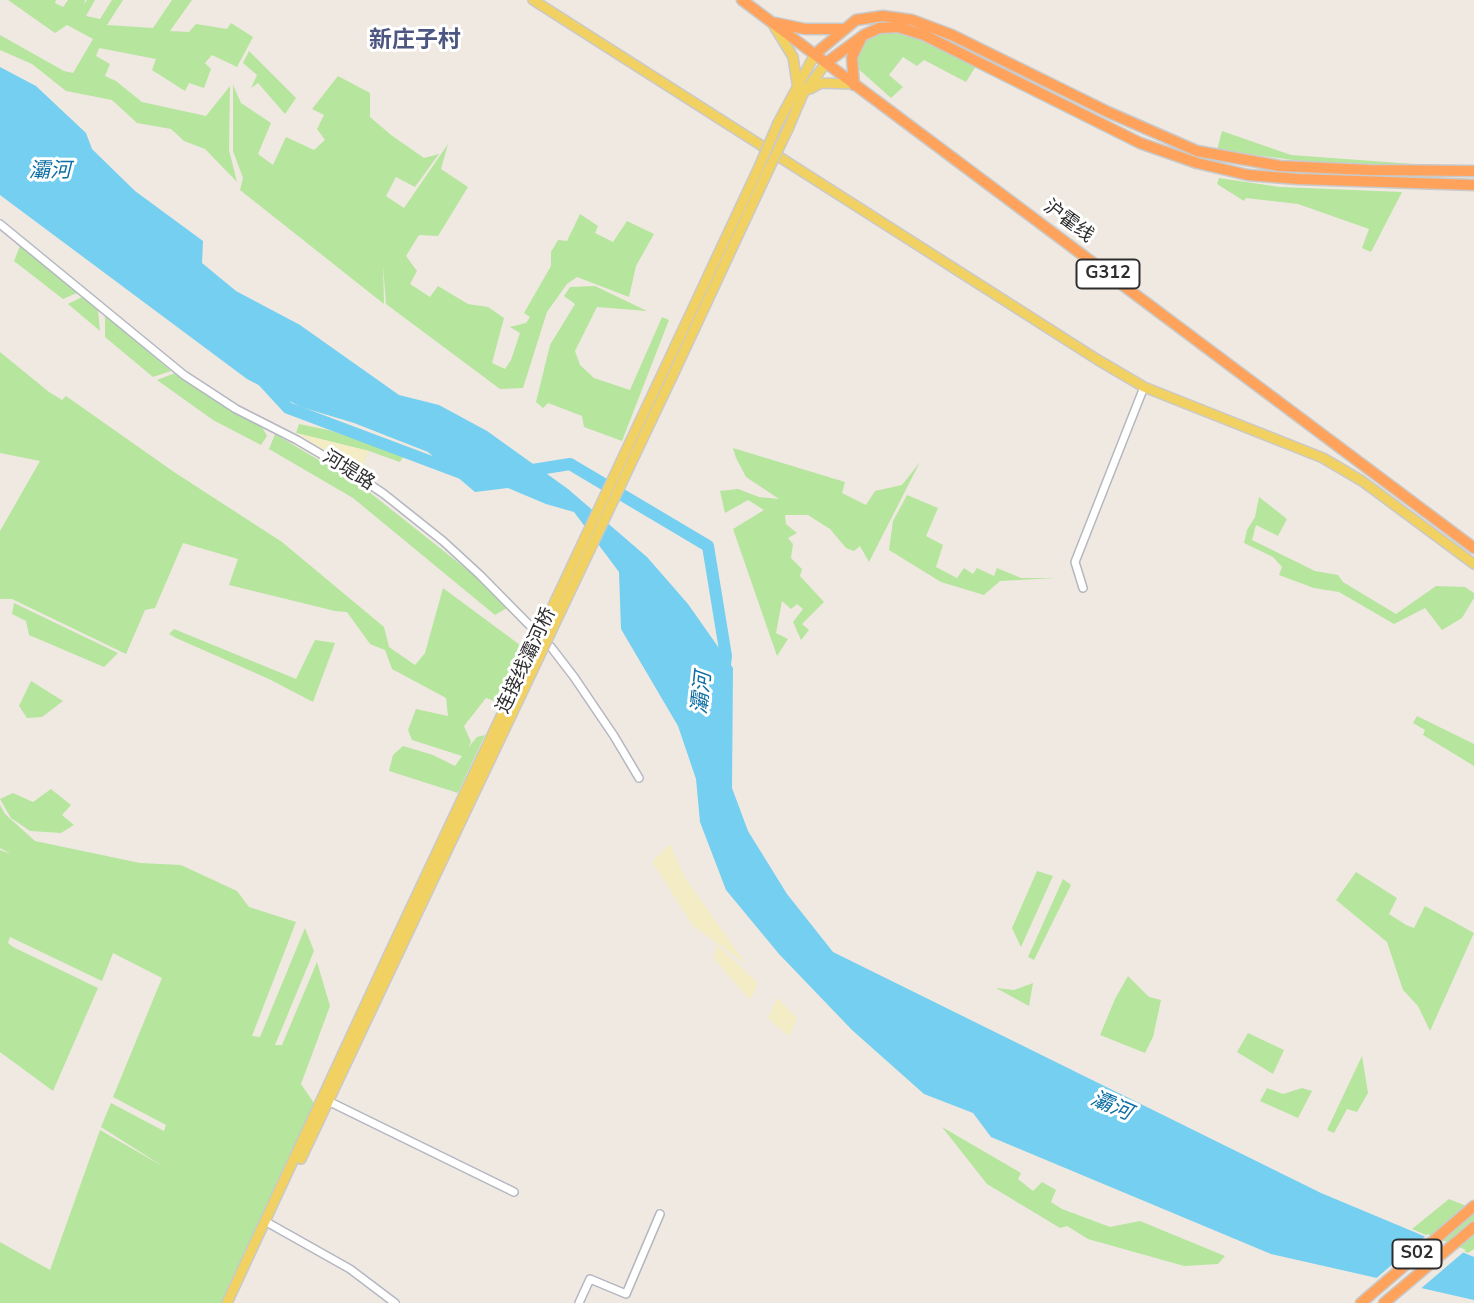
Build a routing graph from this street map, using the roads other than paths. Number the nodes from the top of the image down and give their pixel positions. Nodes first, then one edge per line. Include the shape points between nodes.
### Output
1 (533, 0) edge
2 (742, 0) edge
3 (771, 22) junction
4 (845, 29) junction
5 (862, 36) junction
6 (815, 54) junction
7 (826, 63) junction
8 (797, 85) junction
9 (854, 85) junction
10 (805, 91) junction
11 (1474, 171) edge
12 (1474, 185) edge
13 (0, 224) edge
14 (1144, 387) junction
15 (1474, 548) edge
16 (1474, 564) edge
17 (1083, 588) dead end
18 (639, 778) dead end
19 (393, 954) junction
20 (328, 1101) junction
21 (514, 1192) dead end
22 (1474, 1206) edge
23 (660, 1214) dead end
24 (270, 1224) junction
25 (1474, 1227) edge
26 (227, 1303) edge
27 (234, 1303) edge
28 (395, 1303) edge
29 (579, 1303) edge
30 (1361, 1303) edge
31 (1384, 1303) edge

1 - 14 main road
2 - 3 highway, 沪霍线 / G312
3 - 4 highway via 805,29
3 - 6 highway, 沪霍线 / G312
3 - 8 main road via 793,57
4 - 6 highway
4 - 11 highway via 856,20 883,16 912,20 1197,151 1280,166
5 - 7 highway
5 - 9 highway via 852,57
5 - 12 highway via 879,28 898,27 924,35 1140,143 1197,163 1248,175
6 - 7 highway, 沪霍线 / G312
6 - 8 main road, 连接线灞河桥
7 - 9 highway, 沪霍线 / G312
7 - 10 main road, 连接线灞河桥
8 - 19 main road, 连接线灞河桥, bridge
9 - 10 main road via 821,83
9 - 15 highway, 沪霍线 / G312
10 - 19 main road, 连接线灞河桥, bridge
13 - 18 street, 河堤路 via 184,375 353,473 443,541 551,648
14 - 16 main road via 1323,458 1362,481
14 - 17 street via 1075,562
19 - 20 main road
19 - 26 main road
20 - 21 street
20 - 24 main road
22 - 30 highway, S02
23 - 29 street via 626,1294 590,1279
24 - 27 main road
24 - 28 street via 350,1269
25 - 31 highway, S02

